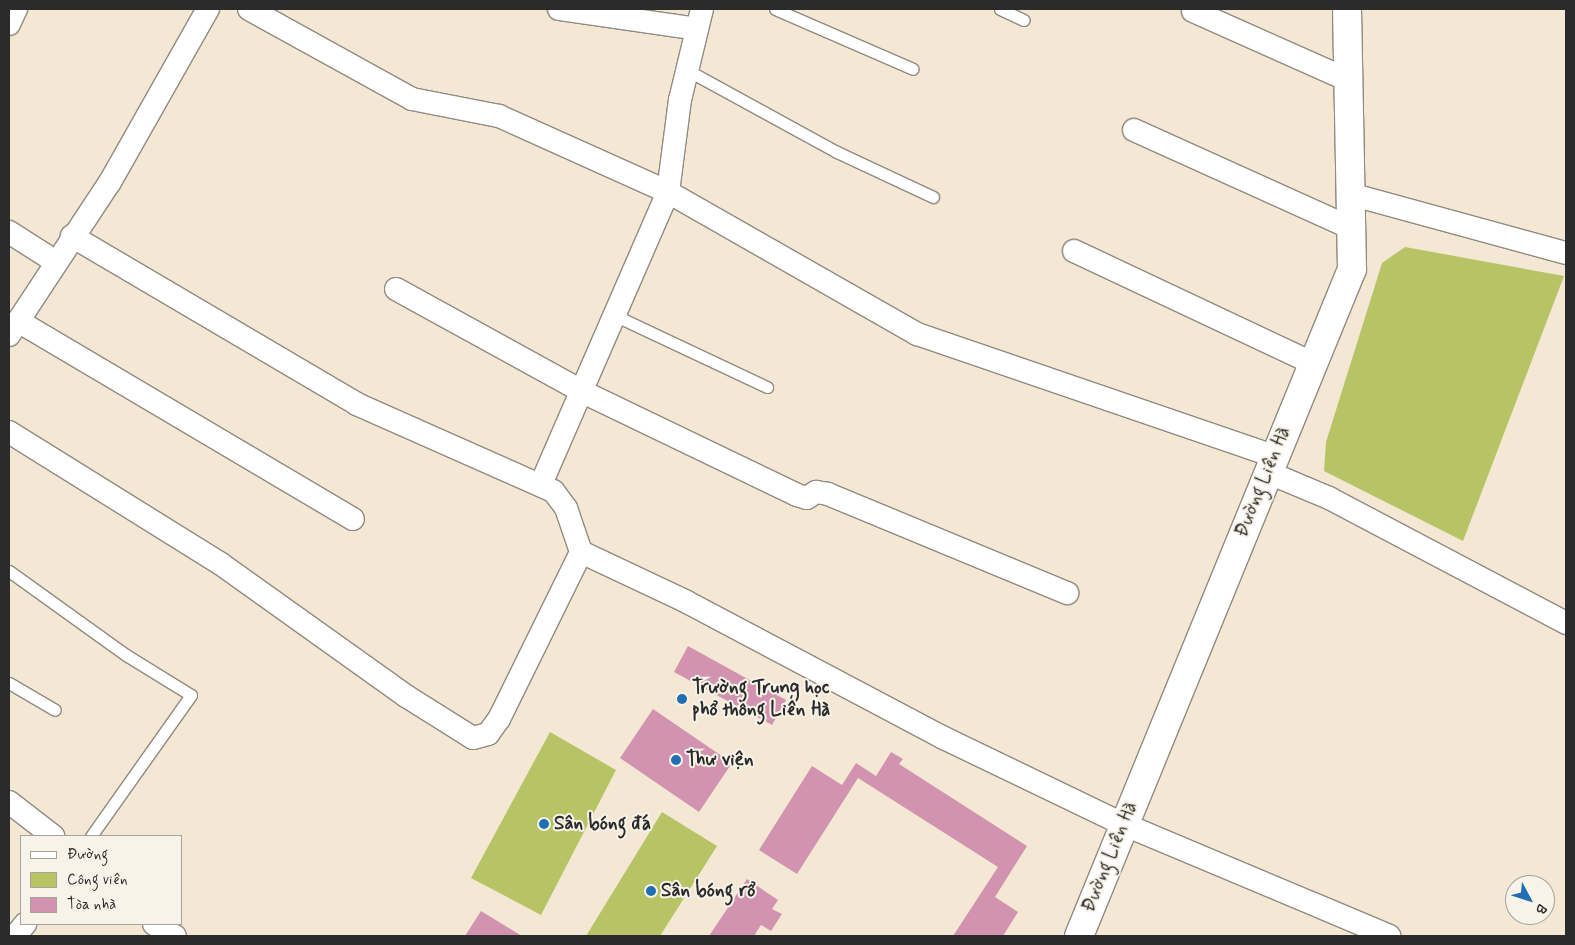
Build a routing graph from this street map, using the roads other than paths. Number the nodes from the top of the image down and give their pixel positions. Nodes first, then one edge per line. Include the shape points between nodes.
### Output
1 (16, 9) edge
2 (208, 9) edge
3 (249, 9) edge
4 (559, 9) edge
5 (775, 9) edge
6 (1000, 9) edge
7 (1347, 9) edge
8 (1193, 11) dead end
9 (700, 19) edge
10 (1024, 20) dead end
11 (9, 24) edge
12 (914, 69) dead end
13 (687, 70) junction
14 (1348, 80) junction
15 (1134, 130) dead end
16 (668, 192) junction
17 (1350, 194) junction
18 (932, 197) dead end
19 (1352, 228) junction
20 (9, 232) edge
21 (72, 236) junction
22 (1074, 251) dead end
23 (1566, 253) edge
24 (56, 262) junction
25 (396, 288) dead end
26 (616, 316) junction
27 (13, 328) edge
28 (1312, 364) junction
29 (767, 387) dead end
30 (584, 392) junction
31 (9, 432) edge
32 (1270, 464) junction
33 (541, 484) junction
34 (353, 519) dead end
35 (581, 552) junction
36 (9, 571) edge
37 (1067, 593) dead end
38 (1566, 623) edge
39 (9, 683) edge
40 (55, 710) dead end
41 (9, 802) edge
42 (1123, 824) junction
43 (52, 835) edge
44 (92, 835) edge
45 (24, 925) edge
46 (156, 925) edge
47 (1357, 930) edge
48 (15, 936) edge
49 (174, 936) edge
50 (1078, 936) edge
51 (1389, 936) edge

1 - 11 street
2 - 21 street via 110,182
3 - 16 street via 412,99 499,116
4 - 9 street
5 - 12 lane
6 - 10 lane
7 - 14 main road, Đường Liên Hà
8 - 14 street
9 - 13 street
13 - 16 street
13 - 18 lane
14 - 17 main road, Đường Liên Hà
15 - 19 street
16 - 26 street
16 - 32 street via 917,334
17 - 19 main road, Đường Liên Hà
17 - 23 street
19 - 28 main road, Đường Liên Hà via 1352,269
20 - 24 street
21 - 24 street
21 - 33 street via 357,404
22 - 28 street
24 - 27 street
25 - 30 street
26 - 29 lane
26 - 30 street
27 - 34 street
28 - 32 main road, Đường Liên Hà
30 - 33 street
30 - 37 street via 798,495 807,498 816,492 828,494
31 - 35 street via 220,564 406,696 473,738 488,734 500,719
32 - 38 street
32 - 42 main road, Đường Liên Hà
33 - 35 street via 566,508
35 - 42 street via 685,601 944,738
36 - 44 lane via 126,655 191,695
39 - 40 lane
41 - 43 street
42 - 47 street
42 - 50 main road, Đường Liên Hà
45 - 48 street
46 - 49 street
47 - 51 street

